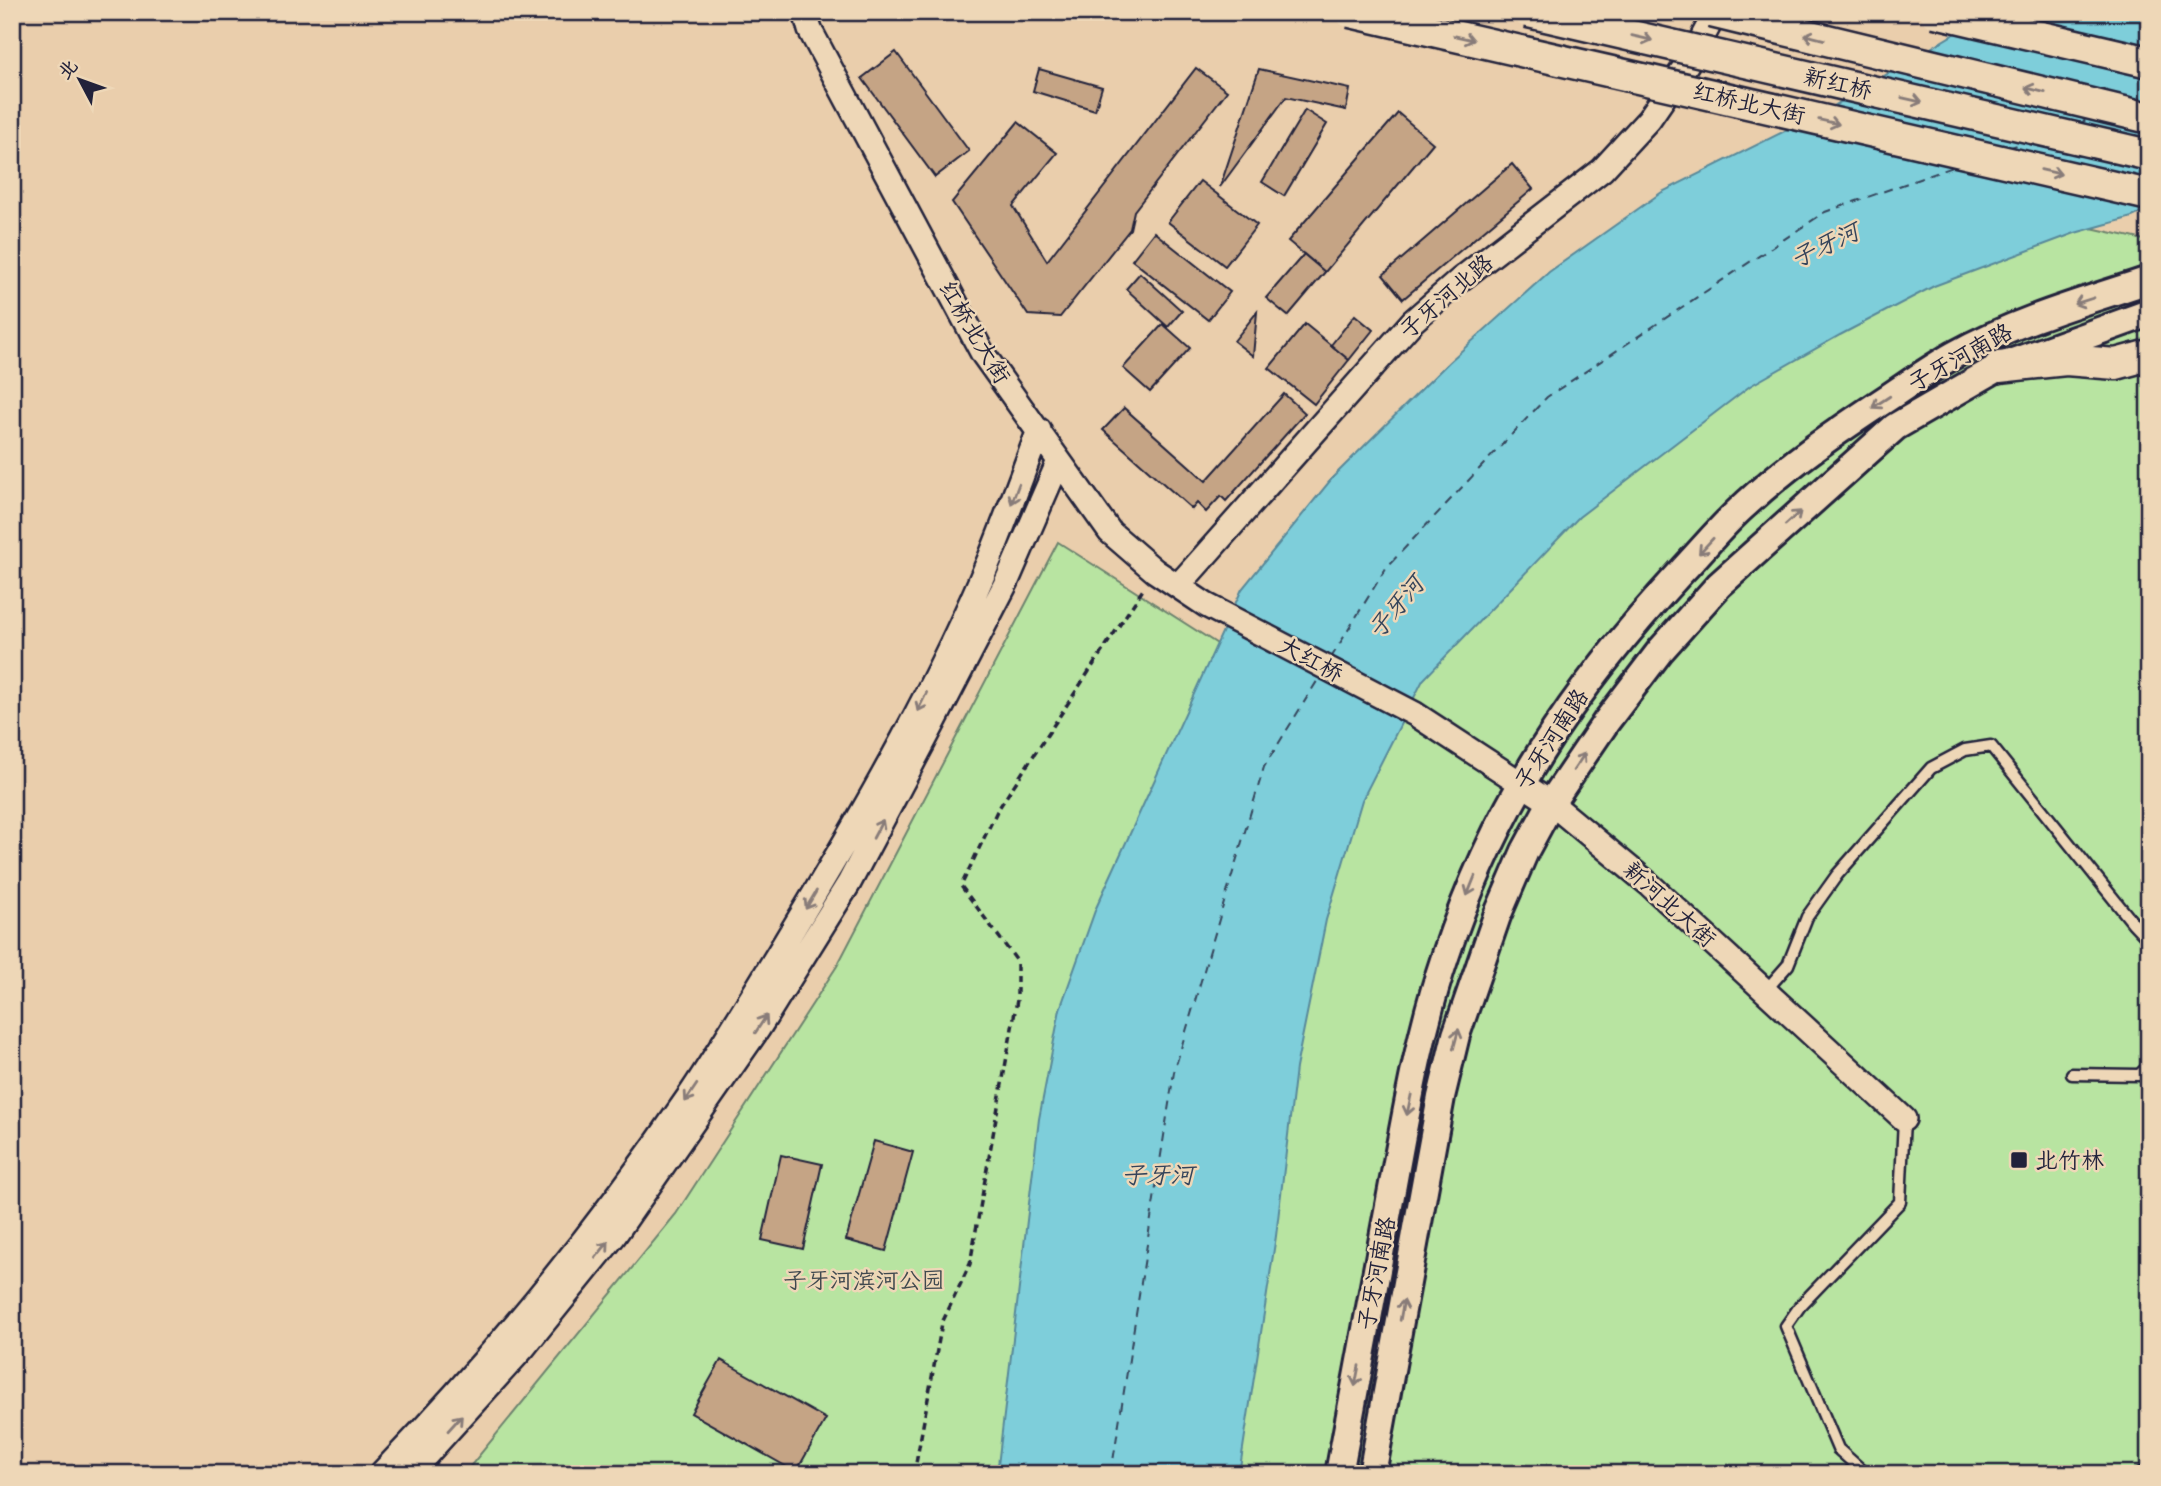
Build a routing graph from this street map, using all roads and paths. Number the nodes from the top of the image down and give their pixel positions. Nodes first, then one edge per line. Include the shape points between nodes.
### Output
1 (805, 12) edge
2 (1350, 12) edge
3 (1528, 12) edge
4 (1714, 12) edge
5 (1935, 12) edge
6 (2149, 62) edge
7 (2149, 118) edge
8 (2149, 155) edge
9 (2149, 195) edge
10 (2149, 280) edge
11 (2149, 313) edge
12 (2149, 355) edge
13 (1999, 367) junction
14 (1040, 430) junction
15 (1059, 461) junction
16 (1155, 571) junction
17 (1178, 586) junction
18 (1206, 605) joint
19 (1415, 714) joint
20 (1521, 783) junction
21 (1550, 803) junction
22 (1499, 824) junction
23 (1530, 841) junction
24 (2149, 940) edge
25 (1766, 991) junction
26 (2149, 1066) edge
27 (2073, 1074) dead end
28 (1904, 1119) joint
29 (2149, 1469) edge
30 (381, 1474) edge
31 (409, 1474) edge
32 (914, 1474) edge
33 (1339, 1474) edge
34 (1372, 1474) edge
35 (1867, 1474) edge
36 (2139, 1474) edge

1 - 14 street, 红桥北大街 via 810,30 983,354
2 -> 9 main road, 红桥北大街, bridge
3 -> 8 main road, 新红桥, bridge
7 -> 4 main road, 新红桥, bridge
4 - 17 street, 子牙河北路 via 1693,55 1649,120 1602,170 1413,321
5 - 6 main road, bridge
10 -> 20 main road, 子牙河南路 via 2029,319 1953,355 1821,442 1744,505 1635,622 1586,683
11 - 13 main road, 子牙河南路
12 - 13 main road via 2116,364 2066,360
21 -> 13 main road, 子牙河南路 via 1652,661 1718,585 1895,427
14 - 15 street, 红桥北大街
14 -> 30 street via 989,560 919,709 833,863 692,1092 600,1220 511,1329
15 - 16 street, 红桥北大街 via 1102,523
31 -> 15 street via 524,1347 614,1236 758,1029 849,883 920,750 1007,581
16 - 17 street, 红桥北大街
16 - 32 path via 997,811 961,886 1017,961 1017,1000 970,1265 942,1323
17 - 18 street, 红桥北大街
18 - 19 street, 大红桥
19 - 20 street, 新河北大街
20 - 21 street, 新河北大街
20 - 22 main road, 子牙河南路
21 - 23 main road, 子牙河南路
21 - 25 street, 新河北大街 via 1650,885
22 - 23 main road via 1513,814 1524,817 1531,825
22 -> 33 main road, 子牙河南路 via 1443,961 1423,1035
34 -> 23 main road, 子牙河南路 via 1453,1048 1497,916
24 - 25 lane via 1991,746 1965,750 1931,768 1837,875 1807,917 1788,965
25 - 28 street, 新河北大街
26 - 27 lane via 2139,1075
28 - 35 lane via 1900,1202 1786,1326 1838,1449
29 - 36 lane

